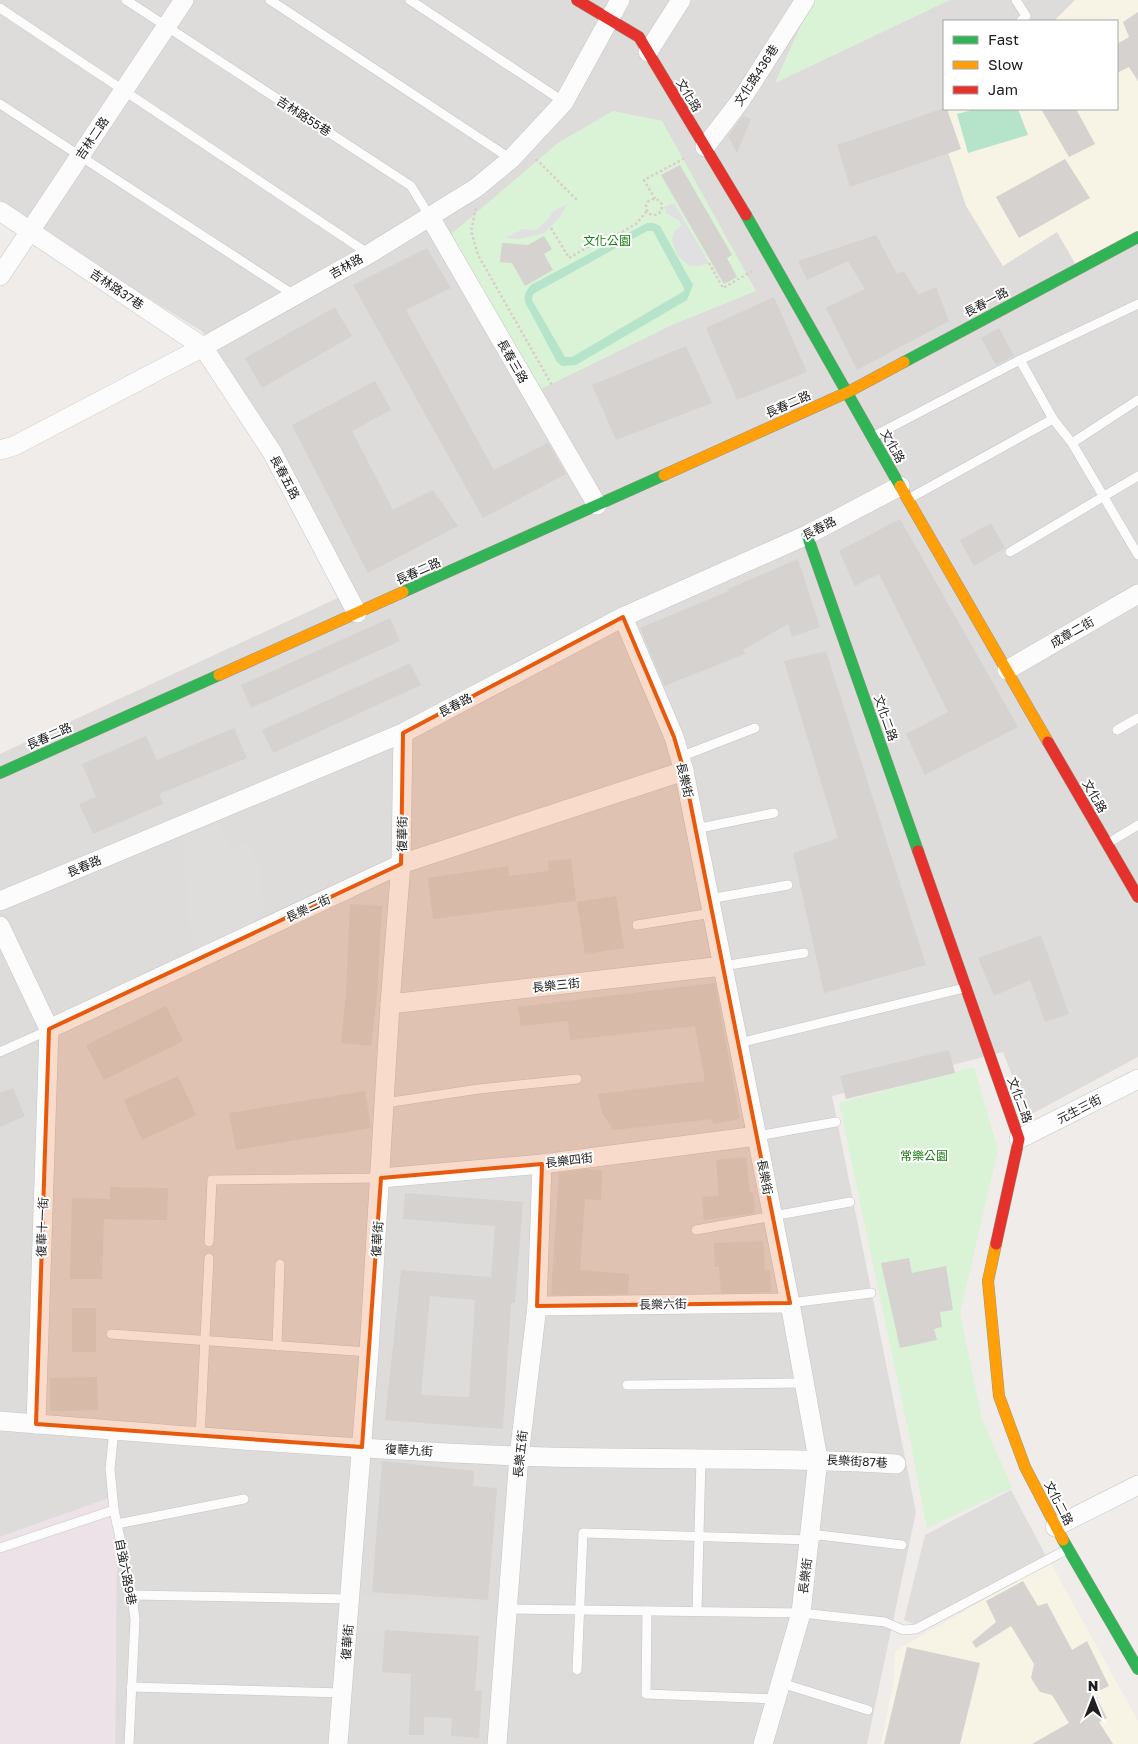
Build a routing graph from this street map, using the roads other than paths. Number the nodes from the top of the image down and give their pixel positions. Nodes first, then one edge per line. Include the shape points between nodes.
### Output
1 (126, 0) edge
2 (184, 0) edge
3 (270, 0) edge
4 (410, 0) edge
5 (570, 0) edge
6 (577, 0) edge
7 (620, 0) edge
8 (681, 0) edge
9 (805, 0) edge
10 (1016, 0) edge
11 (0, 8) edge
12 (611, 19) junction
13 (1022, 20) edge
14 (167, 26) junction
15 (648, 52) junction
16 (124, 90) junction
17 (564, 102) junction
18 (0, 104) edge
19 (704, 147) junction
20 (80, 156) junction
21 (511, 158) junction
22 (0, 211) edge
23 (430, 217) junction
24 (30, 230) junction
25 (1138, 237) edge
26 (369, 254) junction
27 (0, 276) edge
28 (294, 295) junction
29 (1138, 304) edge
30 (203, 347) junction
31 (1020, 360) junction
32 (848, 392) junction
33 (1138, 400) edge
34 (1053, 420) junction
35 (873, 437) junction
36 (1072, 442) junction
37 (0, 450) edge
38 (1138, 476) edge
39 (904, 492) junction
40 (1103, 495) junction
41 (597, 505) junction
42 (807, 535) junction
43 (1010, 552) dead end
44 (1138, 555) edge
45 (1138, 594) edge
46 (357, 613) junction
47 (624, 617) junction
48 (1007, 670) junction
49 (1138, 718) edge
50 (755, 728) dead end
51 (1117, 730) dead end
52 (403, 732) junction
53 (682, 764) junction
54 (0, 773) edge
55 (774, 813) dead end
56 (1138, 825) edge
57 (695, 829) junction
58 (1107, 844) junction
59 (401, 864) junction
60 (788, 885) dead end
61 (1138, 897) edge
62 (0, 901) edge
63 (711, 906) junction
64 (637, 925) dead end
65 (0, 926) edge
66 (804, 953) dead end
67 (723, 966) junction
68 (966, 987) junction
69 (390, 1004) junction
70 (49, 1030) junction
71 (739, 1043) junction
72 (0, 1052) edge
73 (577, 1079) dead end
74 (1138, 1079) edge
75 (385, 1103) junction
76 (836, 1122) dead end
77 (756, 1136) junction
78 (1019, 1139) junction
79 (542, 1164) junction
80 (381, 1178) junction
81 (850, 1202) dead end
82 (773, 1217) junction
83 (696, 1230) dead end
84 (209, 1242) dead end
85 (209, 1258) dead end
86 (280, 1264) dead end
87 (871, 1293) dead end
88 (790, 1303) junction
89 (537, 1306) junction
90 (111, 1334) dead end
91 (206, 1341) junction
92 (277, 1346) junction
93 (369, 1352) junction
94 (804, 1383) junction
95 (627, 1385) dead end
96 (0, 1421) edge
97 (36, 1424) junction
98 (114, 1430) junction
99 (200, 1437) junction
100 (362, 1447) junction
101 (519, 1456) junction
102 (701, 1458) junction
103 (818, 1459) junction
104 (896, 1464) dead end
105 (1138, 1485) edge
106 (244, 1499) dead end
107 (114, 1510) junction
108 (117, 1524) junction
109 (1055, 1527) junction
110 (699, 1536) junction
111 (810, 1540) junction
112 (902, 1545) dead end
113 (0, 1548) edge
114 (1067, 1549) junction
115 (132, 1595) junction
116 (350, 1599) junction
117 (507, 1609) junction
118 (580, 1610) junction
119 (647, 1611) junction
120 (697, 1611) junction
121 (801, 1613) junction
122 (1138, 1669) edge
123 (578, 1670) dead end
124 (130, 1687) junction
125 (779, 1691) junction
126 (342, 1693) junction
127 (868, 1710) dead end
128 (129, 1744) edge
129 (338, 1744) edge
130 (497, 1744) edge
131 (763, 1744) edge

1 - 14 lane, 吉林路55巷
2 - 14 street, 吉林二路
3 - 21 lane
4 - 17 lane
5 - 12 lane
6 - 12 street, 文化路
7 - 12 street, 吉林路
8 - 15 street
9 - 19 street, 文化路436巷 via 741,100
10 - 13 lane via 1026,16
11 - 16 lane
12 - 15 street, 文化路 via 639,37
12 - 17 street, 吉林路
14 - 16 street, 吉林二路
14 - 23 lane, 吉林路55巷 via 411,186
15 - 19 street, 文化路
16 - 20 street, 吉林二路
16 - 26 lane
17 - 21 street, 吉林路
18 - 20 lane
19 - 32 street, 文化路
20 - 24 street, 吉林二路
20 - 28 lane
21 - 23 street, 吉林路 via 476,188
22 - 24 street, 吉林路37巷
23 - 26 street, 吉林路
23 - 41 street, 長春三路
24 - 27 street, 吉林二路
24 - 30 street, 吉林路37巷
25 - 32 street, 長春一路
26 - 28 street, 吉林路
28 - 30 street, 吉林路
29 - 31 lane
30 - 37 street, 吉林路
30 - 46 street, 長春五路 via 272,452
31 - 34 lane
31 - 35 lane
32 - 35 street, 文化路
32 - 41 street, 長春二路
33 - 36 lane
34 - 36 lane
34 - 39 lane
35 - 39 street, 文化路
36 - 40 lane
38 - 40 lane
39 - 42 street, 長春路
39 - 48 street, 文化路
40 - 43 lane
40 - 44 lane
41 - 46 street, 長春二路
42 - 47 street, 長春路
42 - 68 street, 文化二路
45 - 48 street, 成章二街
46 - 54 street, 長春二路
47 - 52 street, 長春路
47 - 53 street, 長樂街
48 - 58 street, 文化路
49 - 51 lane
50 - 53 lane
52 - 59 street, 復華街
52 - 62 street, 長春路
53 - 57 street, 長樂街
53 - 59 street, 長樂二街
55 - 57 lane
56 - 58 lane
57 - 63 street, 長樂街
58 - 61 street, 文化路
59 - 69 street, 復華街
59 - 70 street, 長樂二街
60 - 63 lane
63 - 64 lane
63 - 67 street, 長樂街
65 - 70 street
66 - 67 lane
67 - 69 street, 長樂三街
67 - 71 street, 長樂街
68 - 71 lane
68 - 78 street, 文化二路
69 - 75 street, 復華街
70 - 72 lane
70 - 97 street, 復華十一街
71 - 77 street, 長樂街
73 - 75 lane via 479,1088
74 - 78 street, 元生三街
75 - 80 street, 復華街
76 - 77 lane
77 - 79 street, 長樂四街
77 - 82 street, 長樂街
78 - 109 street, 文化二路 via 988,1282 999,1396 1025,1467
79 - 80 street, 長樂四街
79 - 89 street, 長樂五街
80 - 84 lane via 212,1180
80 - 93 street, 復華街
81 - 82 lane
82 - 83 lane
82 - 88 street, 長樂街
85 - 91 lane
86 - 92 lane
87 - 88 lane
88 - 89 street, 長樂六街
88 - 94 street, 長樂街
89 - 101 street, 長樂五街
90 - 91 lane
91 - 92 lane
91 - 99 lane
92 - 93 lane
93 - 100 street, 復華街
94 - 95 lane
94 - 103 street, 長樂街
96 - 97 street, 復華九街
97 - 98 street, 復華九街
98 - 99 street, 復華九街
98 - 107 lane, 自強六路9巷 via 110,1469
99 - 100 street, 復華九街
100 - 101 street, 復華九街
100 - 116 street, 復華街
101 - 102 street, 復華九街
101 - 117 street, 長樂五街
102 - 103 street, 復華九街
102 - 110 lane
103 - 104 street, 長樂街87巷
103 - 111 street, 長樂街
105 - 109 street
106 - 108 lane
107 - 108 lane, 自強六路9巷
107 - 113 lane
108 - 115 lane, 自強六路9巷
109 - 114 street, 文化二路
110 - 111 lane
110 - 118 lane via 583,1533
110 - 120 lane
111 - 112 lane via 819,1535
111 - 121 street, 長樂街
114 - 121 lane via 916,1629 903,1630 885,1622
114 - 122 street, 文化二路
115 - 116 lane
115 - 124 lane, 自強六路9巷 via 135,1620
116 - 126 street, 復華街
117 - 118 lane
117 - 130 street, 長樂五街
118 - 119 lane
118 - 123 lane
119 - 120 lane
119 - 125 lane via 646,1694
120 - 121 lane
121 - 125 street, 長樂街
124 - 126 lane
124 - 128 lane, 自強六路9巷
125 - 127 lane
125 - 131 street, 長樂街
126 - 129 street, 復華街

